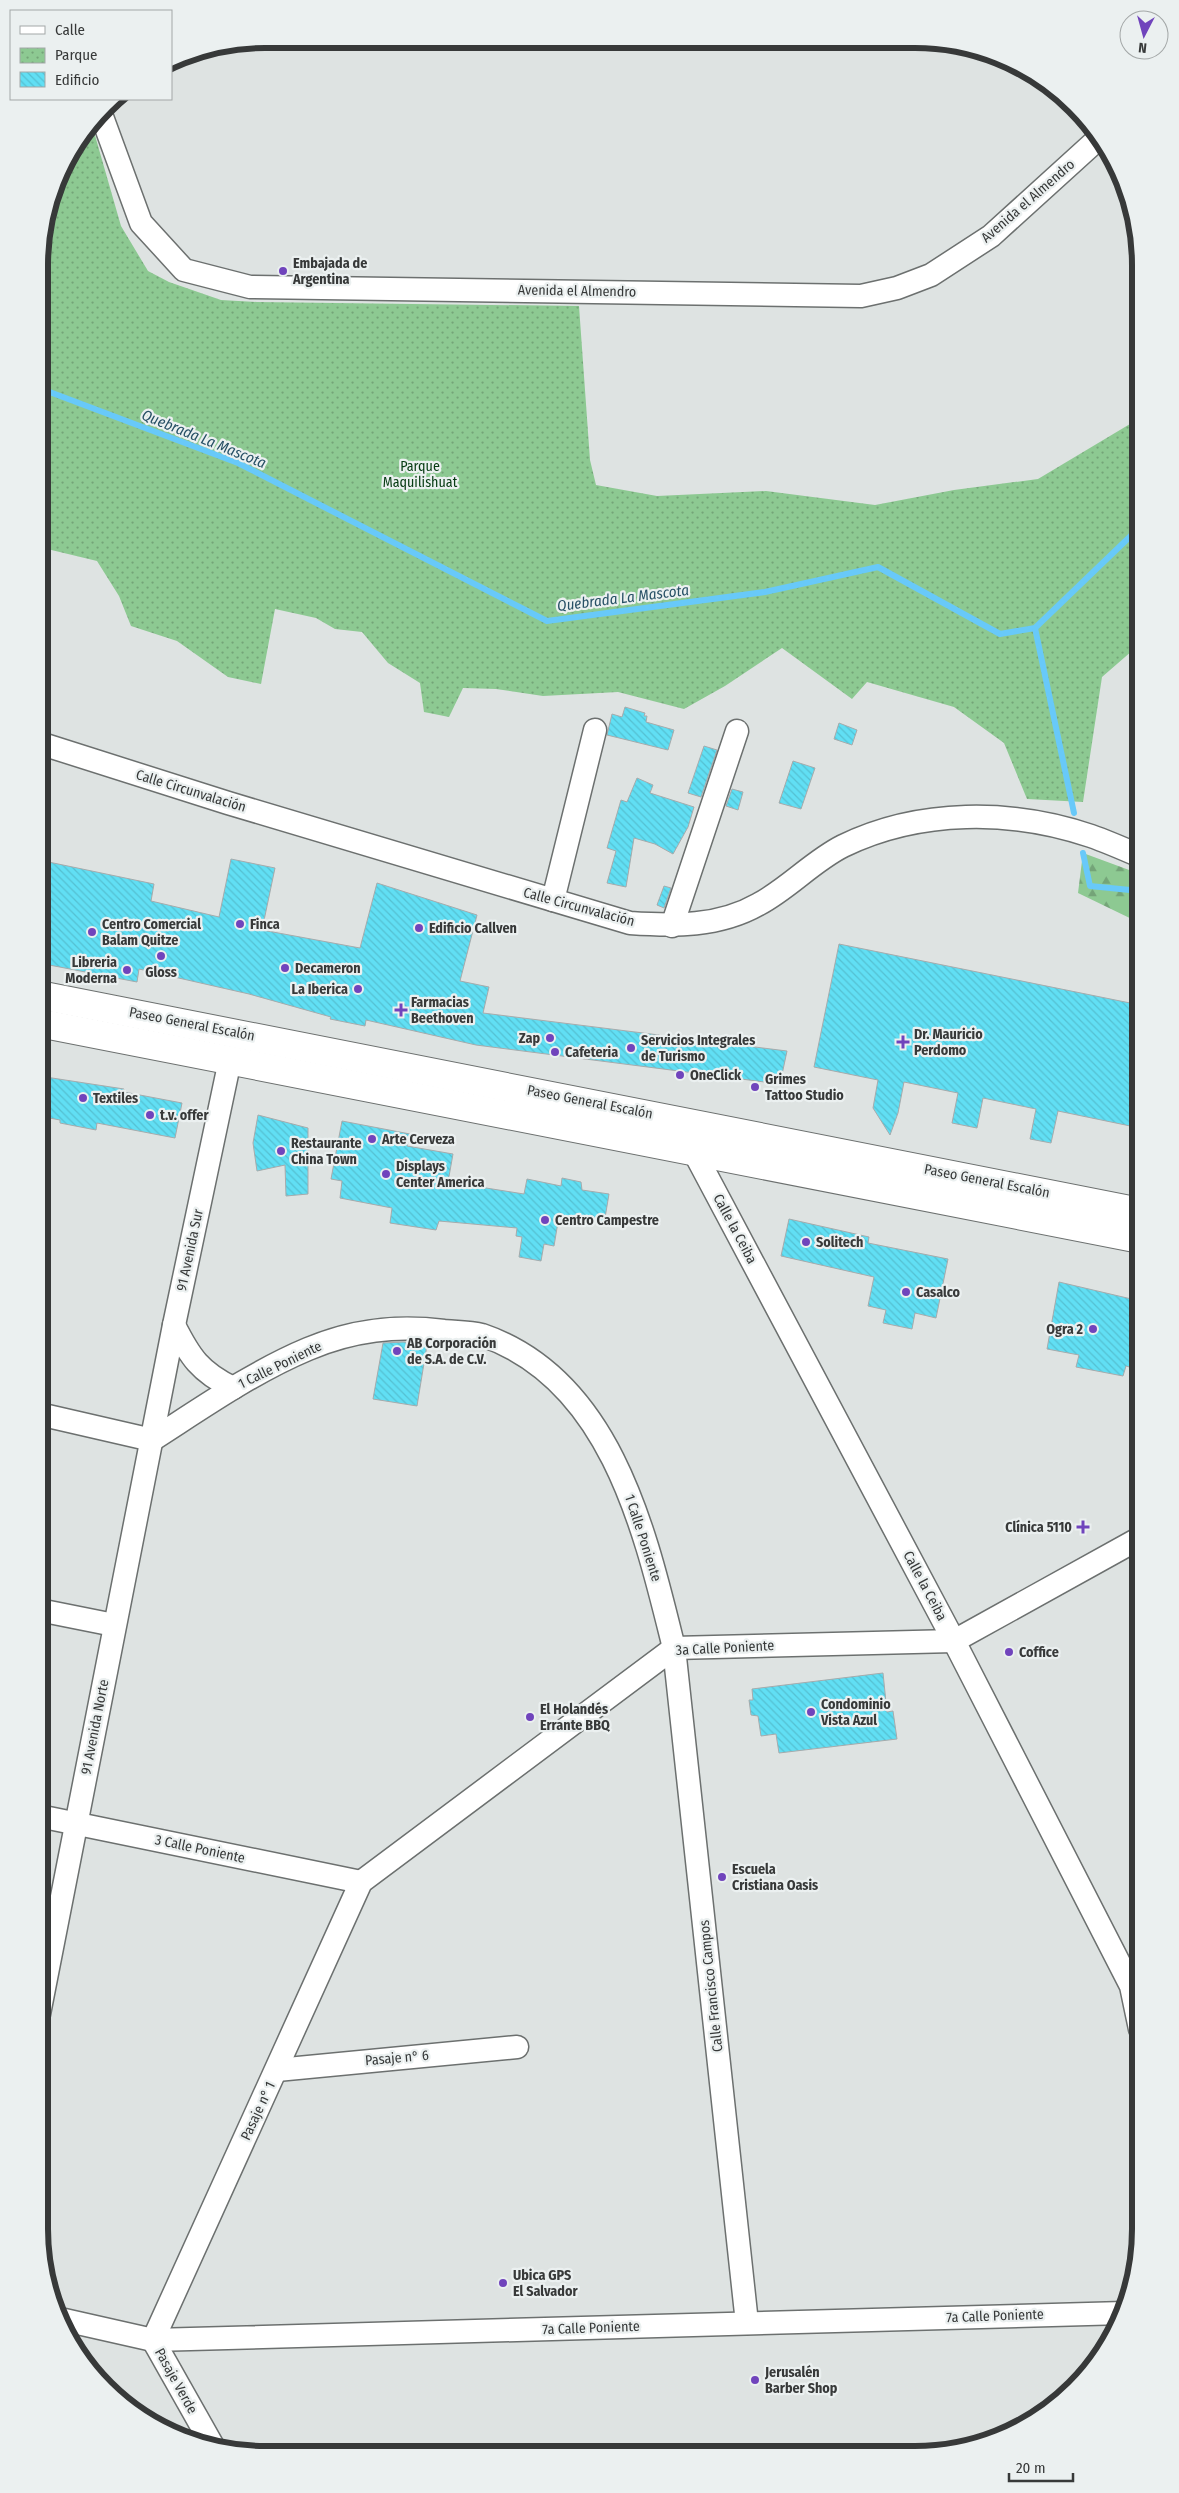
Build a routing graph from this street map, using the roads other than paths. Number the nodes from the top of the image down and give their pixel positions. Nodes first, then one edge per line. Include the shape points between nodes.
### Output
1 (103, 119) edge
2 (1094, 143) edge
3 (595, 730) dead end
4 (738, 731) dead end
5 (48, 746) edge
6 (1132, 853) edge
7 (554, 900) junction
8 (672, 926) junction
9 (48, 997) edge
10 (48, 1025) edge
11 (230, 1060) junction
12 (693, 1150) junction
13 (1132, 1210) edge
14 (1132, 1237) edge
15 (174, 1325) junction
16 (233, 1388) junction
17 (48, 1416) edge
18 (152, 1440) junction
19 (1132, 1542) edge
20 (48, 1612) edge
21 (114, 1625) junction
22 (954, 1641) junction
23 (674, 1648) junction
24 (48, 1818) edge
25 (77, 1824) junction
26 (361, 1882) junction
27 (48, 1969) edge
28 (1132, 1991) edge
29 (517, 2047) dead end
30 (277, 2070) junction
31 (1114, 2313) edge
32 (68, 2321) edge
33 (747, 2323) junction
34 (153, 2340) junction
35 (208, 2438) edge

1 - 2 street, Avenida el Almendro via 142,223 184,270 260,287 861,296 897,288 931,275 991,236
3 - 7 street
4 - 8 street
5 - 7 street, Calle Circunvalación
6 - 8 street, Calle Circunvalación via 1090,836 1029,821 975,816 928,820 885,831 843,847 759,904 736,914 706,923
7 - 8 street, Calle Circunvalación via 630,923
9 - 13 main road, Paseo General Escalón
10 - 11 main road, Paseo General Escalón
11 - 12 main road, Paseo General Escalón
11 - 15 street, 91 Avenida Sur
12 - 14 main road, Paseo General Escalón
12 - 22 street, Calle la Ceiba
15 - 16 street via 196,1364
15 - 18 street, 91 Avenida Sur
16 - 18 street, 1 Calle Poniente
16 - 23 street, 1 Calle Poniente via 308,1349 366,1330 423,1328 480,1335 526,1355 563,1384 594,1425 628,1489
17 - 18 street
18 - 21 street, 91 Avenida Norte
19 - 22 street, 3a Calle Poniente
20 - 21 street
21 - 25 street, 91 Avenida Norte
22 - 23 street, 3a Calle Poniente
22 - 28 street, Calle la Ceiba
23 - 26 street, 3a Calle Poniente
23 - 33 street, Calle Francisco Campos
24 - 25 street, 3 Calle Poniente
25 - 26 street, 3 Calle Poniente
25 - 27 street, 91 Avenida Norte
26 - 30 street, Pasaje n° 1
29 - 30 street, Pasaje n° 6
30 - 34 street, Pasaje n° 1
31 - 33 street, 7a Calle Poniente
32 - 34 street, 7a Calle Poniente
33 - 34 street, 7a Calle Poniente
34 - 35 street, Pasaje Verde

